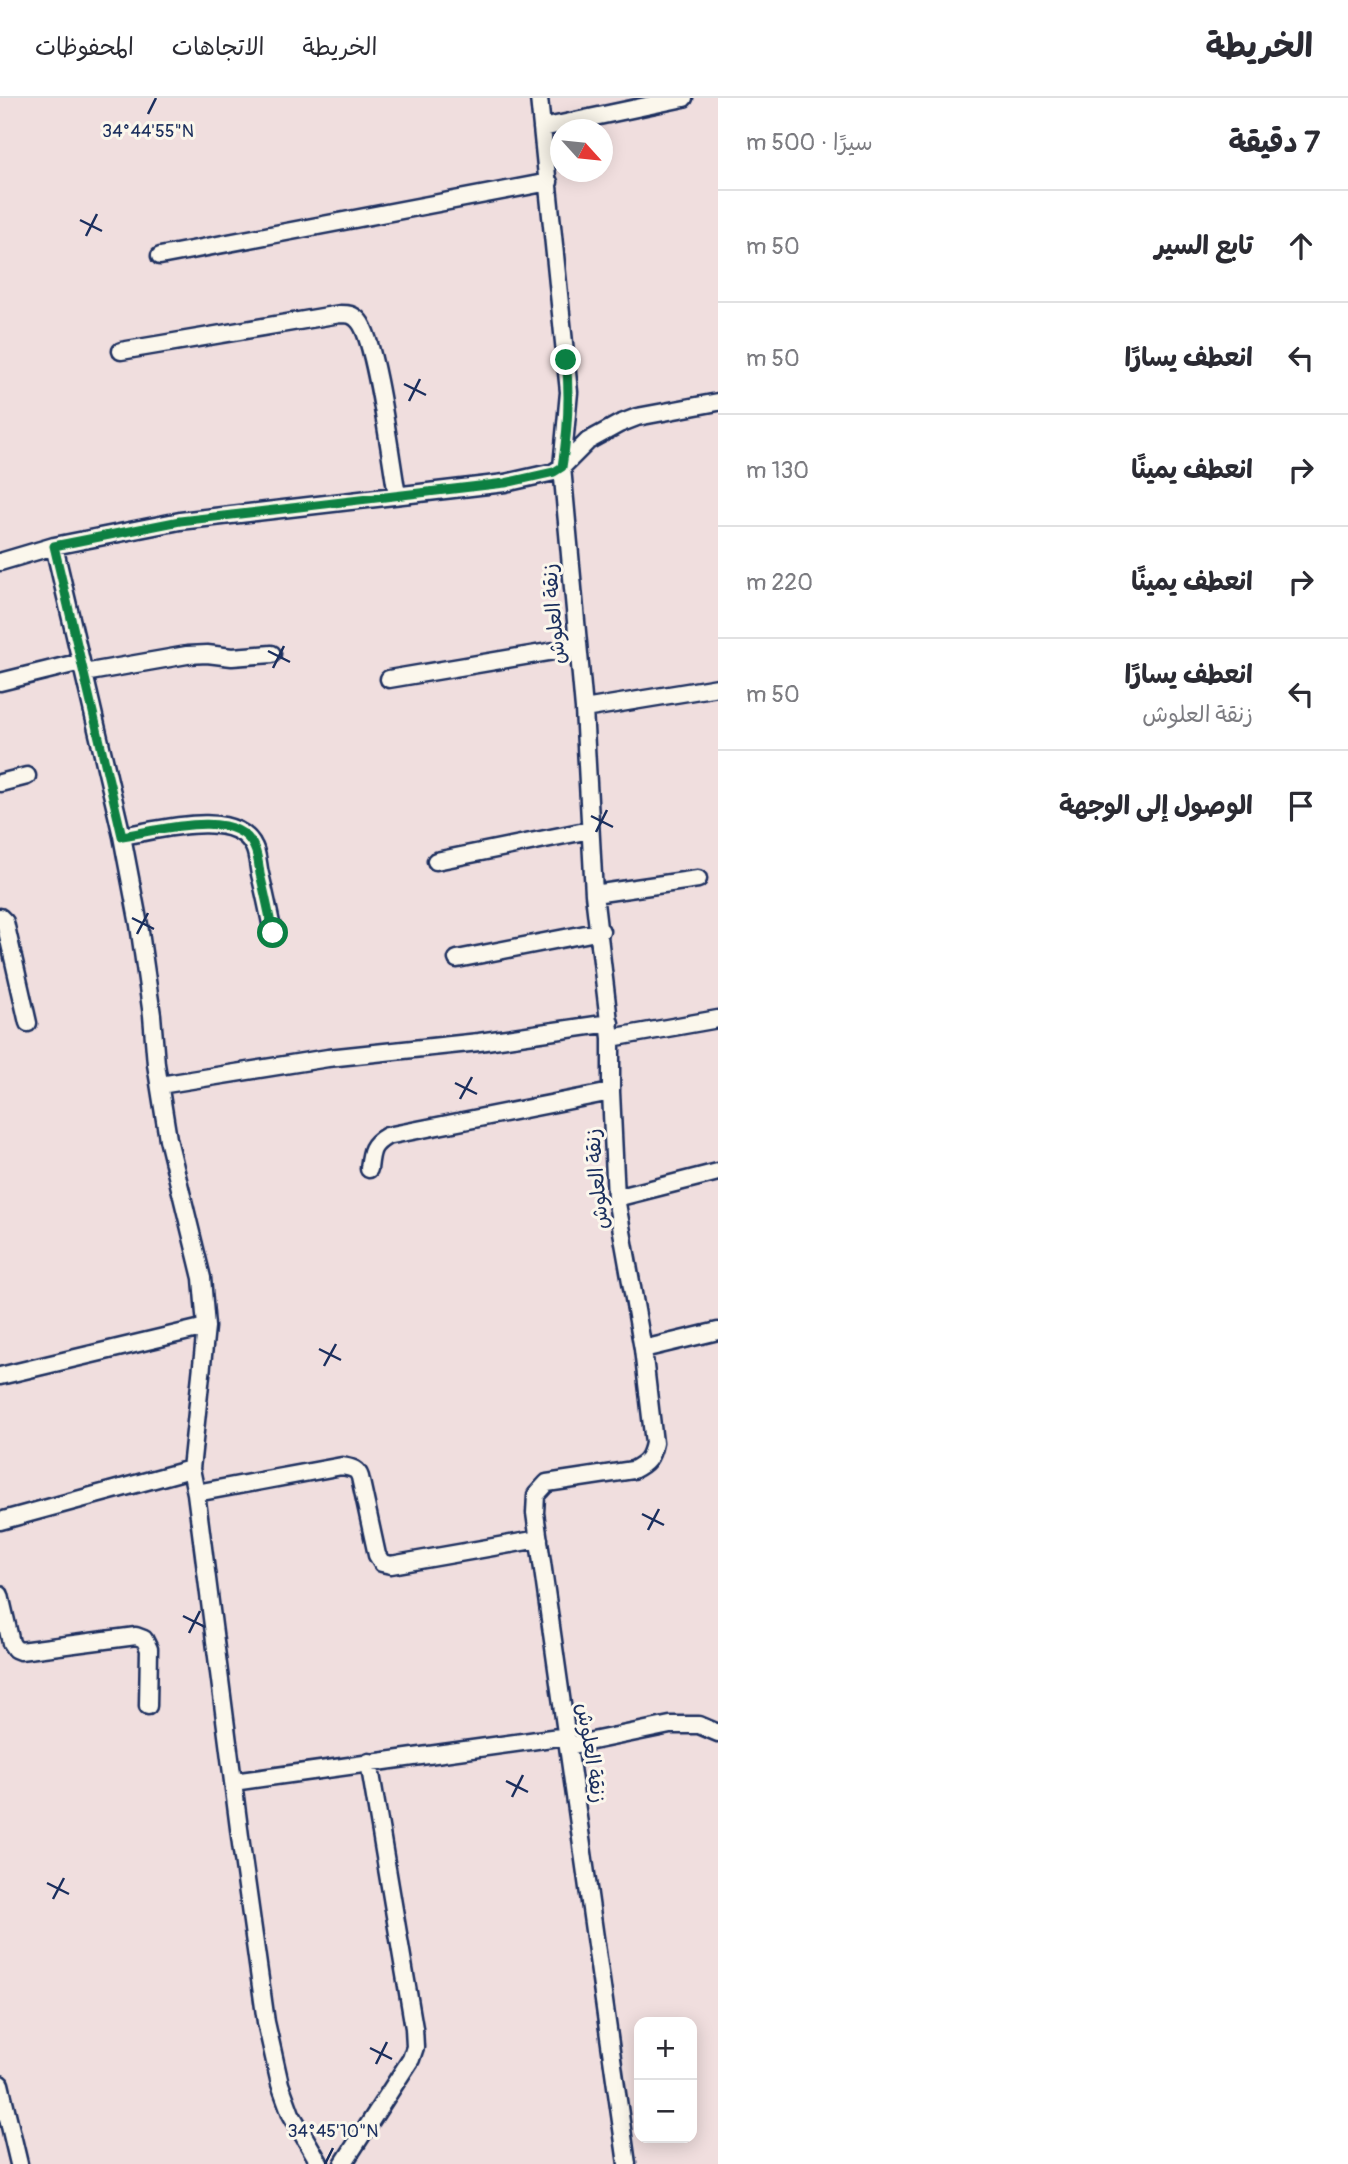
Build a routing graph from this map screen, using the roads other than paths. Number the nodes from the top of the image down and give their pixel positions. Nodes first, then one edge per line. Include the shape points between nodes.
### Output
1 (539, 98) edge
2 (684, 98) edge
3 (542, 128) junction
4 (549, 182) junction
5 (160, 256) dead end
6 (121, 351) dead end
7 (718, 402) edge
8 (562, 467) junction
9 (397, 495) junction
10 (54, 546) junction
11 (0, 562) edge
12 (578, 647) junction
13 (272, 654) dead end
14 (82, 667) junction
15 (389, 679) dead end
16 (0, 682) edge
17 (718, 687) edge
18 (584, 709) junction
19 (27, 776) dead end
20 (0, 783) edge
21 (590, 830) junction
22 (122, 836) junction
23 (436, 861) dead end
24 (698, 879) dead end
25 (594, 894) junction
26 (0, 918) edge
27 (600, 931) junction
28 (273, 933) dead end
29 (457, 959) dead end
30 (718, 1019) edge
31 (28, 1023) dead end
32 (611, 1030) junction
33 (160, 1085) junction
34 (611, 1091) junction
35 (369, 1169) dead end
36 (718, 1172) edge
37 (616, 1198) junction
38 (206, 1328) junction
39 (718, 1331) edge
40 (643, 1349) junction
41 (0, 1376) edge
42 (191, 1469) junction
43 (196, 1493) junction
44 (0, 1521) edge
45 (539, 1539) junction
46 (0, 1595) edge
47 (148, 1706) dead end
48 (718, 1733) edge
49 (567, 1741) junction
50 (369, 1762) junction
51 (233, 1782) junction
52 (0, 2084) edge
53 (19, 2164) edge
54 (320, 2164) edge
55 (343, 2164) edge
56 (627, 2164) edge

1 - 3 street, زنقة العلوش
2 - 3 street
3 - 4 street, زنقة العلوش
4 - 5 street
4 - 8 street, زنقة العلوش via 569,392
6 - 9 street via 350,314 358,319 370,342
7 - 8 street via 619,424 587,441
8 - 9 street via 505,483
8 - 12 street, زنقة العلوش
9 - 10 street via 180,521
10 - 11 street
10 - 14 street
12 - 15 street
12 - 18 street, زنقة العلوش
13 - 14 street via 232,657 207,653
14 - 16 street
14 - 22 street
17 - 18 street
18 - 21 street, زنقة العلوش
19 - 20 street
21 - 23 street
21 - 25 street, زنقة العلوش
22 - 28 street via 206,824 237,828 255,848
22 - 33 street
24 - 25 street
25 - 27 street, زنقة العلوش
26 - 31 street via 5,922
27 - 29 street
27 - 32 street, زنقة العلوش
30 - 32 street
32 - 33 street via 328,1058
32 - 34 street, زنقة العلوش
33 - 38 street via 168,1139 202,1278
34 - 35 street via 387,1136 375,1143
34 - 37 street, زنقة العلوش
36 - 37 street
37 - 40 street, زنقة العلوش
38 - 41 street
38 - 42 street
39 - 40 street
40 - 45 street, زنقة العلوش via 654,1443 651,1457 633,1470 547,1483 535,1500
42 - 43 street
42 - 44 street
43 - 45 street via 342,1466 352,1468 360,1477 377,1555 391,1566
43 - 51 street
45 - 49 street, زنقة العلوش
46 - 47 street via 11,1643 20,1651 136,1636 144,1639 150,1662
48 - 49 street via 699,1725 670,1725
49 - 50 street
49 - 56 street, زنقة العلوش
50 - 51 street
50 - 55 street via 415,2047 405,2071
51 - 54 street via 266,2022 280,2084 291,2115
52 - 53 street

